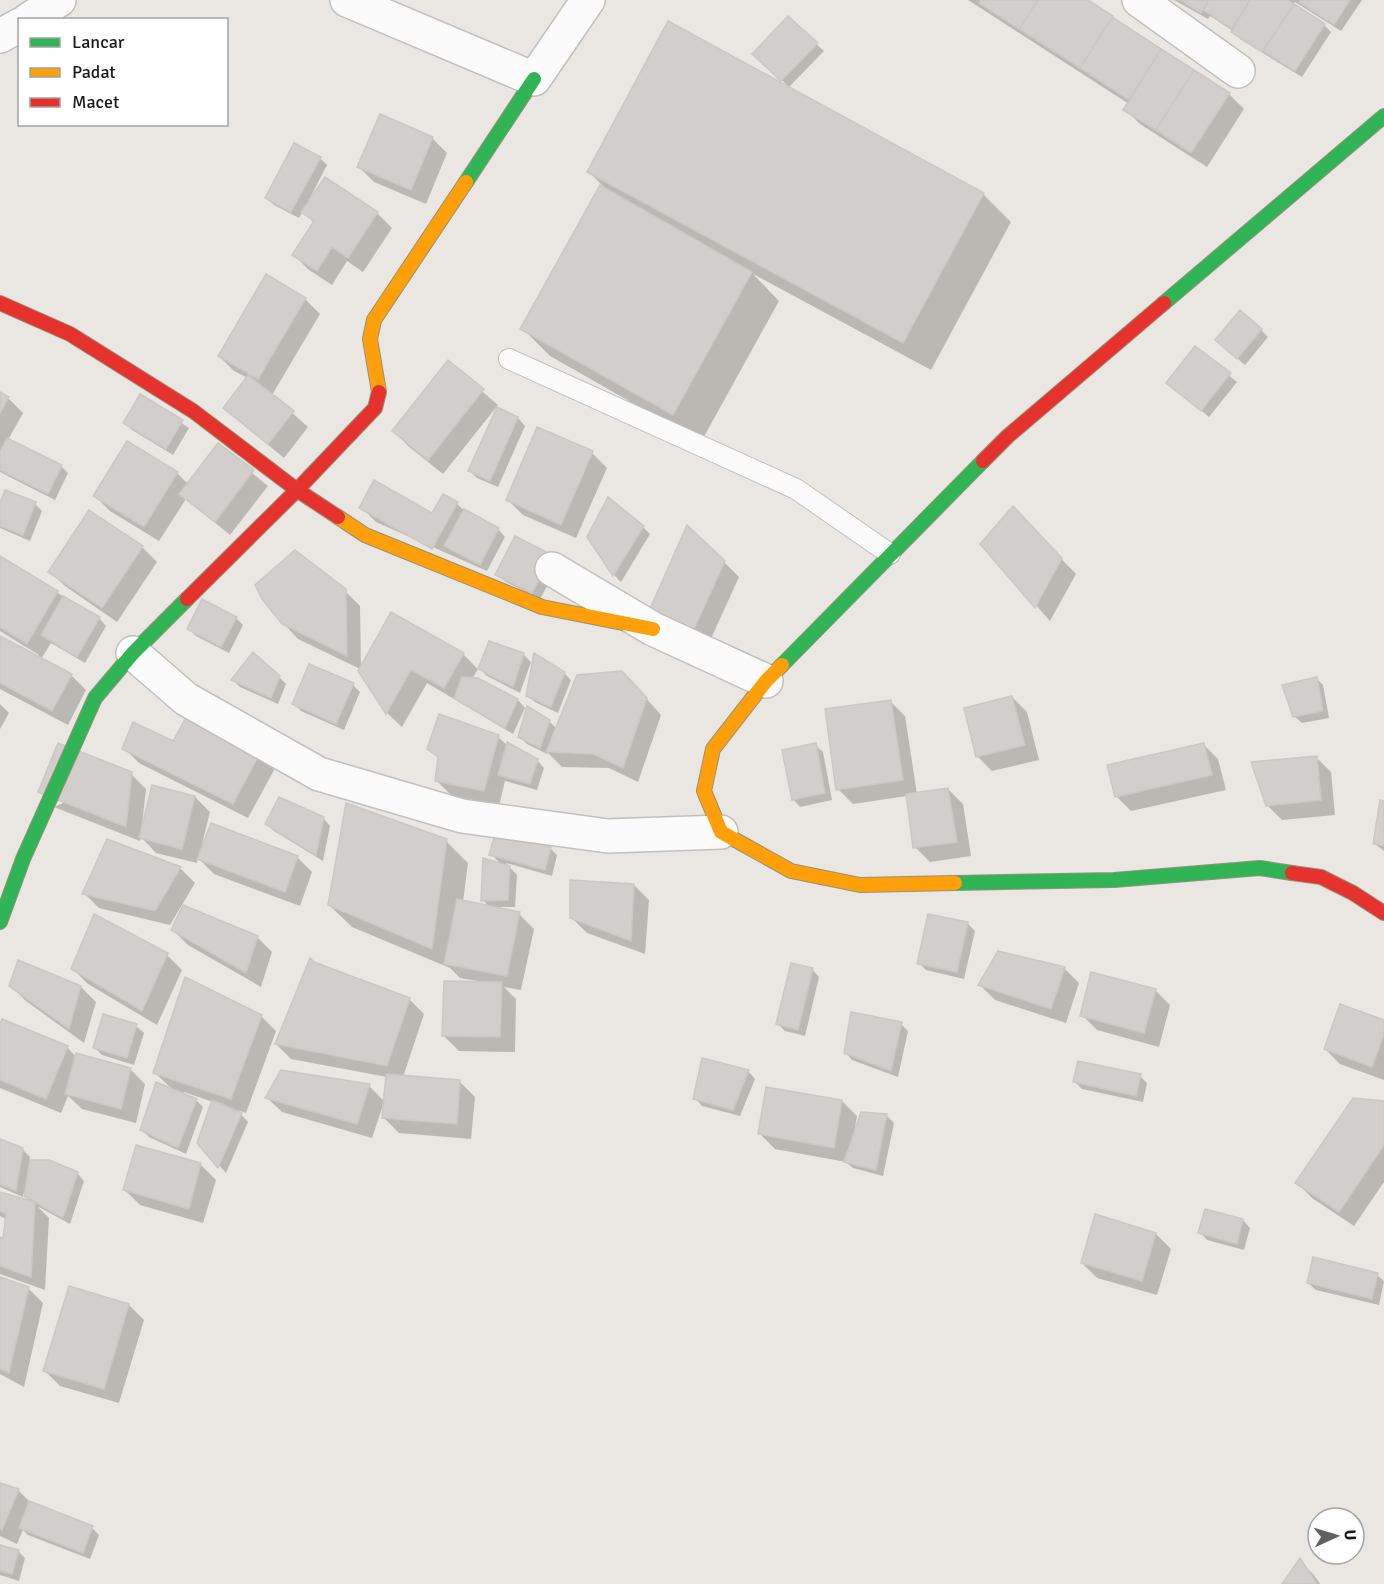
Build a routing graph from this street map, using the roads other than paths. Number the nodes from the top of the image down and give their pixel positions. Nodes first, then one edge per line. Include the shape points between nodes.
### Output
1 (59, 0) edge
2 (347, 0) edge
3 (588, 0) edge
4 (1139, 0) edge
5 (31, 18) edge
6 (18, 25) edge
7 (0, 36) edge
8 (1238, 71) dead end
9 (534, 79) junction
10 (1384, 116) edge
11 (0, 303) edge
12 (509, 359) dead end
13 (297, 490) junction
14 (890, 555) junction
15 (552, 569) dead end
16 (653, 628) junction
17 (133, 653) junction
18 (766, 681) junction
19 (721, 832) junction
20 (1384, 913) edge
21 (0, 922) edge

1 - 5 street
2 - 9 street
3 - 9 street
4 - 8 street
6 - 7 street
9 - 13 street via 374,320 370,339 379,390 375,408
10 - 14 street via 1008,436
11 - 13 street via 70,334 193,411
12 - 14 lane via 796,489
13 - 16 street via 365,534 542,607
13 - 17 street
14 - 18 street
15 - 16 street
16 - 18 street
17 - 19 street via 186,699 319,774 462,816 608,836
17 - 21 street via 95,698 23,859
18 - 19 street via 713,749 704,791
19 - 20 street via 791,871 860,885 1114,880 1260,868 1321,877

